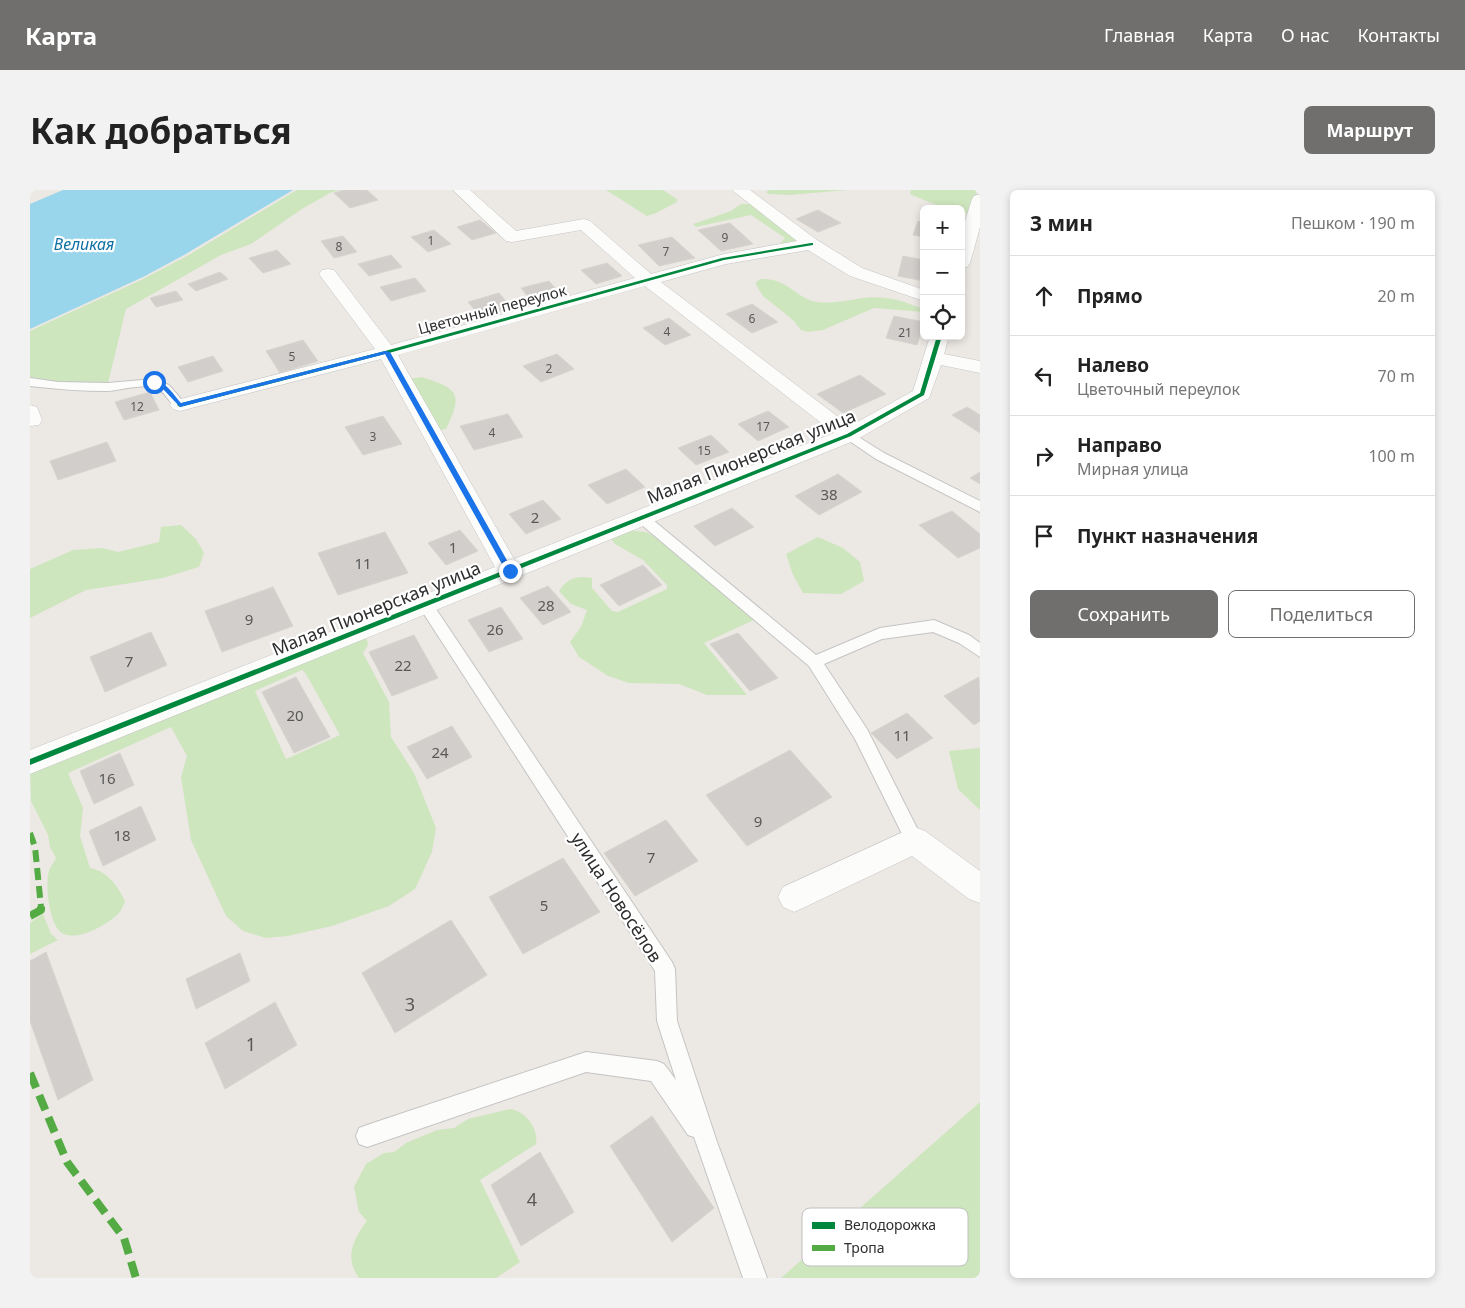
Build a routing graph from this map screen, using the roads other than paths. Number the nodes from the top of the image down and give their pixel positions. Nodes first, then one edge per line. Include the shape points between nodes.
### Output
1 (460, 190) edge
2 (740, 190) edge
3 (980, 199) edge
4 (976, 226) edge
5 (811, 244) junction
6 (965, 253) edge
7 (328, 274) dead end
8 (648, 280) junction
9 (921, 295) edge
10 (937, 347) edge
11 (387, 352) junction
12 (980, 367) edge
13 (30, 382) edge
14 (180, 405) joint
15 (848, 435) junction
16 (980, 507) edge
17 (642, 518) junction
18 (510, 571) junction
19 (425, 604) junction
20 (980, 651) edge
21 (814, 662) junction
22 (30, 762) edge
23 (914, 840) junction
24 (980, 889) edge
25 (794, 897) dead end
26 (368, 1136) dead end
27 (706, 1142) junction
28 (755, 1278) edge

1 - 8 street via 512,237 584,224
2 - 5 street
3 - 4 street
4 - 6 street
5 - 8 street, Цветочный переулок via 724,259
5 - 9 street via 856,272
7 - 11 street
8 - 11 street, Цветочный переулок
8 - 15 street
10 - 12 street
10 - 15 street, Малая Пионерская улица via 922,394
11 - 14 street, Цветочный переулок
11 - 18 street
13 - 14 lane via 58,386 154,382 165,388
15 - 16 lane via 880,456
15 - 17 street, Малая Пионерская улица
17 - 18 street, Малая Пионерская улица
17 - 21 lane
18 - 19 street, Малая Пионерская улица
19 - 22 street, Малая Пионерская улица
19 - 27 lane, улица Новосёлов via 665,969 667,1021
20 - 21 lane via 964,639 934,626 880,634
21 - 23 lane via 861,734
23 - 24 street
23 - 25 street
26 - 27 lane via 586,1062 657,1071
27 - 28 lane, улица Новосёлов

